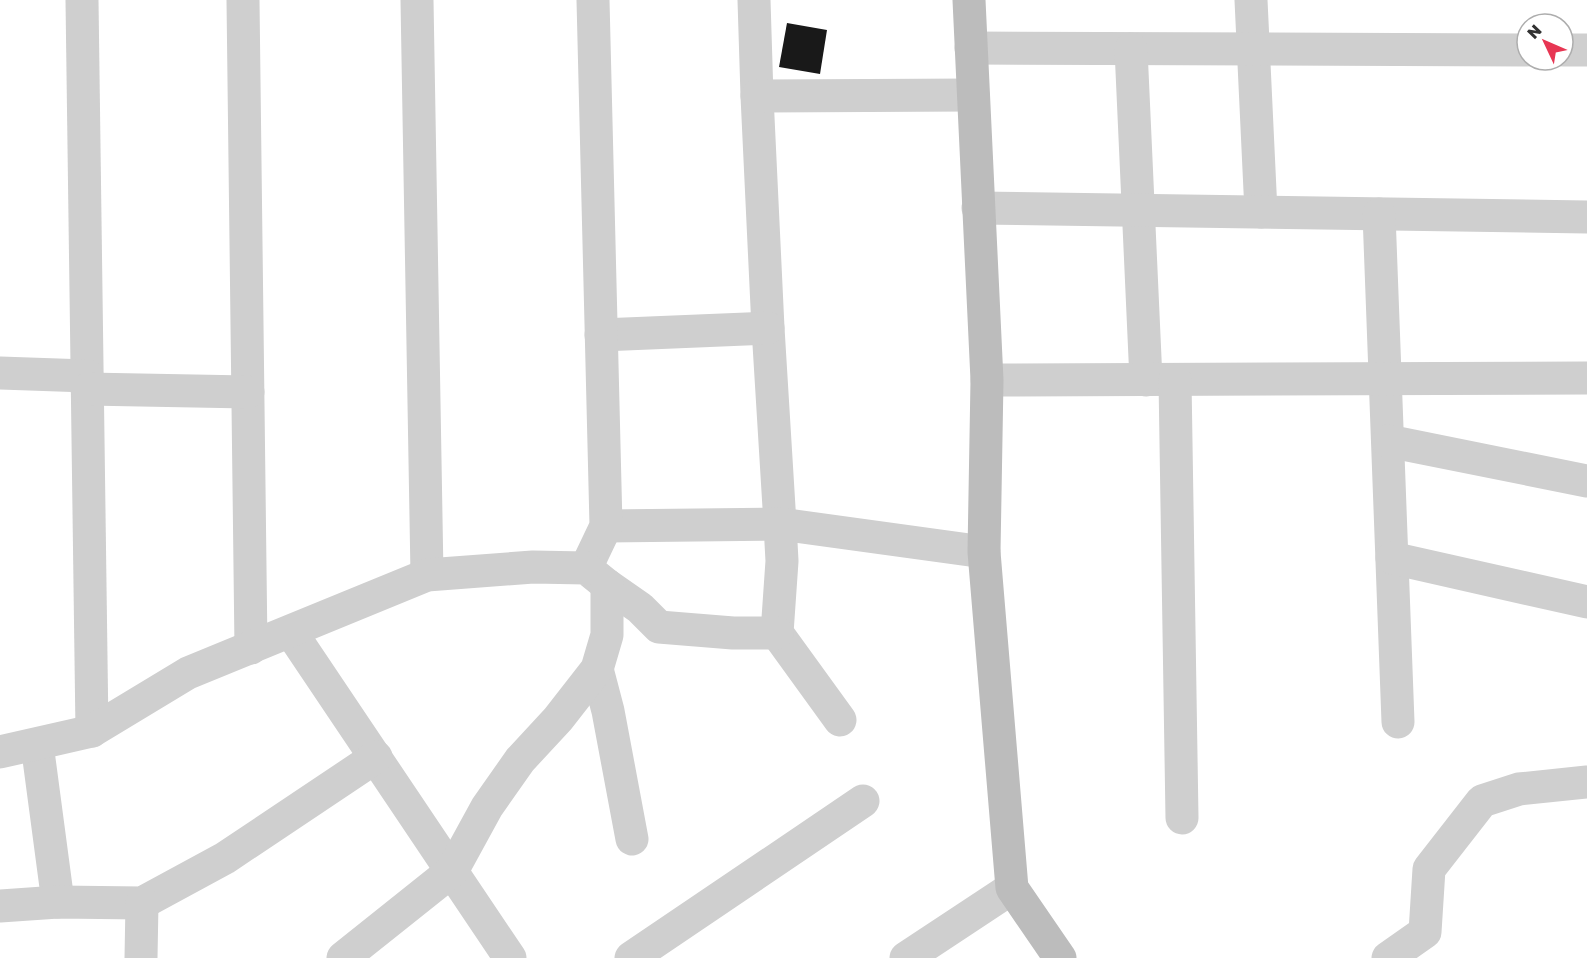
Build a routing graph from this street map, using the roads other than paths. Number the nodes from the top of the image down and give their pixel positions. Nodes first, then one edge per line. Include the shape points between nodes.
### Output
1 (82, 0) edge
2 (243, 0) edge
3 (417, 0) edge
4 (593, 0) edge
5 (754, 0) edge
6 (969, 0) edge
7 (1251, 0) edge
8 (971, 48) junction
9 (1131, 49) junction
10 (1253, 49) junction
11 (1515, 50) edge
12 (973, 95) junction
13 (757, 96) junction
14 (978, 208) junction
15 (1138, 210) junction
16 (1261, 213) junction
17 (1379, 214) junction
18 (1587, 217) edge
19 (768, 328) junction
20 (602, 336) junction
21 (0, 373) edge
22 (1587, 378) edge
23 (1385, 379) junction
24 (987, 380) junction
25 (1160, 380) junction
26 (87, 382) junction
27 (248, 392) junction
28 (1388, 441) junction
29 (1587, 481) edge
30 (780, 524) junction
31 (606, 526) junction
32 (984, 552) junction
33 (1392, 558) junction
34 (427, 576) junction
35 (597, 577) junction
36 (1587, 603) edge
37 (659, 627) junction
38 (291, 632) junction
39 (777, 633) junction
40 (607, 634) junction
41 (251, 648) junction
42 (597, 669) junction
43 (840, 720) dead end
44 (1398, 722) dead end
45 (92, 732) junction
46 (37, 744) junction
47 (0, 752) edge
48 (376, 758) junction
49 (1587, 782) edge
50 (863, 801) dead end
51 (1182, 818) dead end
52 (632, 839) dead end
53 (452, 871) junction
54 (1012, 888) junction
55 (58, 902) junction
56 (142, 903) junction
57 (0, 906) edge
58 (141, 958) edge
59 (343, 958) edge
60 (510, 958) edge
61 (631, 958) edge
62 (906, 958) edge
63 (1060, 958) edge
64 (1388, 958) edge

1 - 26 street
2 - 27 street
3 - 34 street
4 - 20 street
5 - 13 street
6 - 8 street
7 - 10 street
8 - 9 street
8 - 12 street
9 - 10 street
9 - 15 street
10 - 11 street
10 - 16 street
12 - 13 street
12 - 14 street
13 - 19 street
14 - 15 street
14 - 24 street
15 - 16 street
15 - 25 street
16 - 17 street
17 - 18 street
17 - 23 street
19 - 20 street
19 - 30 street
20 - 31 street
21 - 26 street
22 - 23 street
23 - 25 street
23 - 28 street
24 - 25 street
24 - 32 street
25 - 51 street
26 - 27 street
26 - 45 street
27 - 41 street
28 - 29 street
28 - 33 street
30 - 31 street
30 - 32 street
30 - 39 street via 782,561
31 - 35 street
32 - 54 street
33 - 36 street
33 - 44 street
34 - 35 street via 533,567
34 - 38 street
35 - 37 street
35 - 40 street
37 - 39 street
37 - 40 street
38 - 41 street
38 - 48 street
39 - 43 street
40 - 42 street
41 - 45 street via 188,673
42 - 52 street
42 - 53 street via 520,760 487,807
45 - 46 street
46 - 47 street
46 - 55 street
48 - 53 street
48 - 56 street via 225,858
49 - 64 street via 1519,789 1482,801 1429,869 1425,932
50 - 61 street
53 - 59 street
53 - 60 street
54 - 62 street
54 - 63 street
55 - 56 street
55 - 57 street
56 - 58 street

